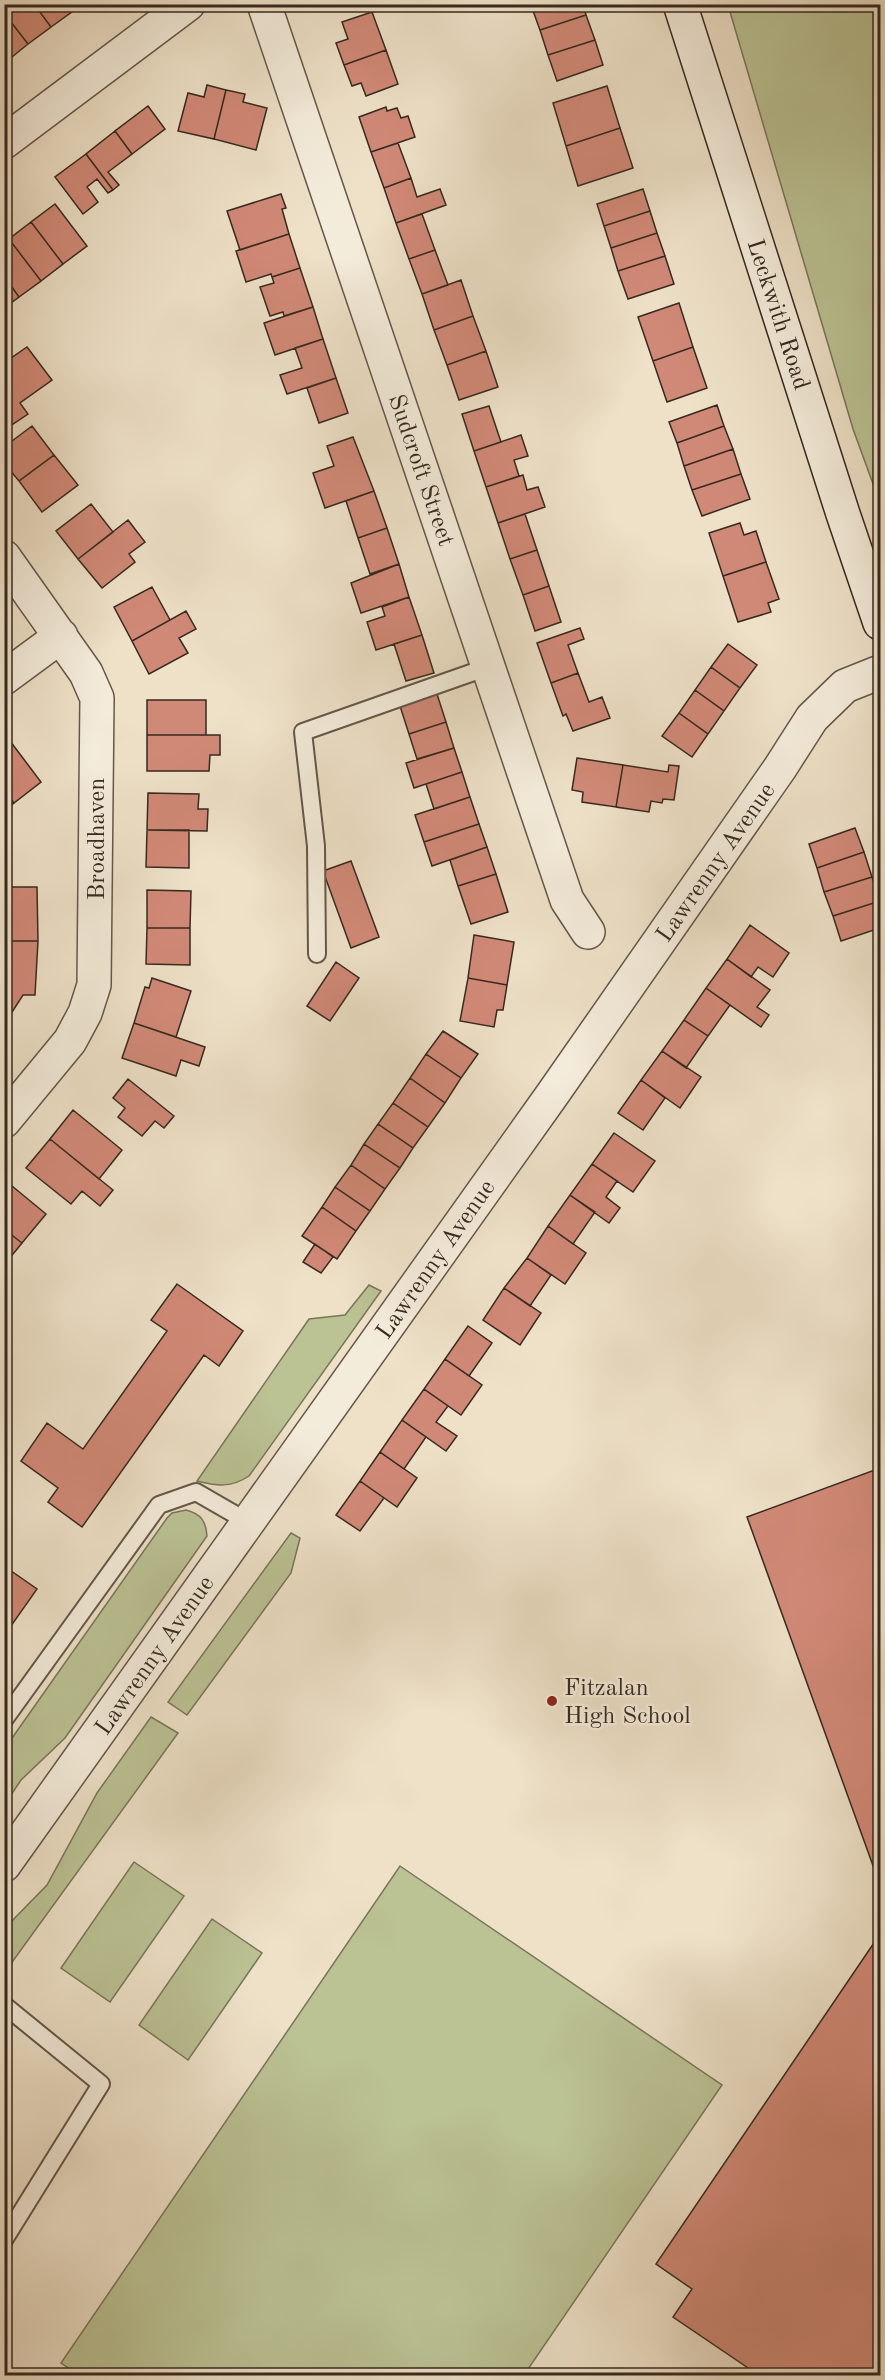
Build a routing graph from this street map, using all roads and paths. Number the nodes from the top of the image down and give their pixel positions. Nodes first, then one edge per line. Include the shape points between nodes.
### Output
1 (188, 4) edge
2 (264, 4) edge
3 (680, 4) edge
4 (4, 142) edge
5 (4, 557) edge
6 (880, 623) edge
7 (61, 636) junction
8 (488, 667) junction
9 (880, 672) edge
10 (4, 678) edge
11 (588, 932) dead end
12 (317, 954) dead end
13 (4, 1121) edge
14 (248, 1522) junction
15 (4, 1720) edge
16 (4, 1865) edge
17 (4, 2005) edge
18 (4, 2240) edge

1 - 4 street
2 - 8 street, Sudcroft Street
3 - 6 street, Leckwith Road
5 - 7 street, Broadhaven
7 - 10 street
7 - 13 street, Broadhaven via 86,673 97,698 94,985 70,1041
8 - 11 street, Sudcroft Street via 567,900
8 - 12 lane via 303,732 316,846
9 - 14 street, Lawrenny Avenue via 845,687 812,718 566,1076
14 - 15 lane via 196,1492 159,1505
14 - 16 street, Lawrenny Avenue
17 - 18 lane via 101,2084

